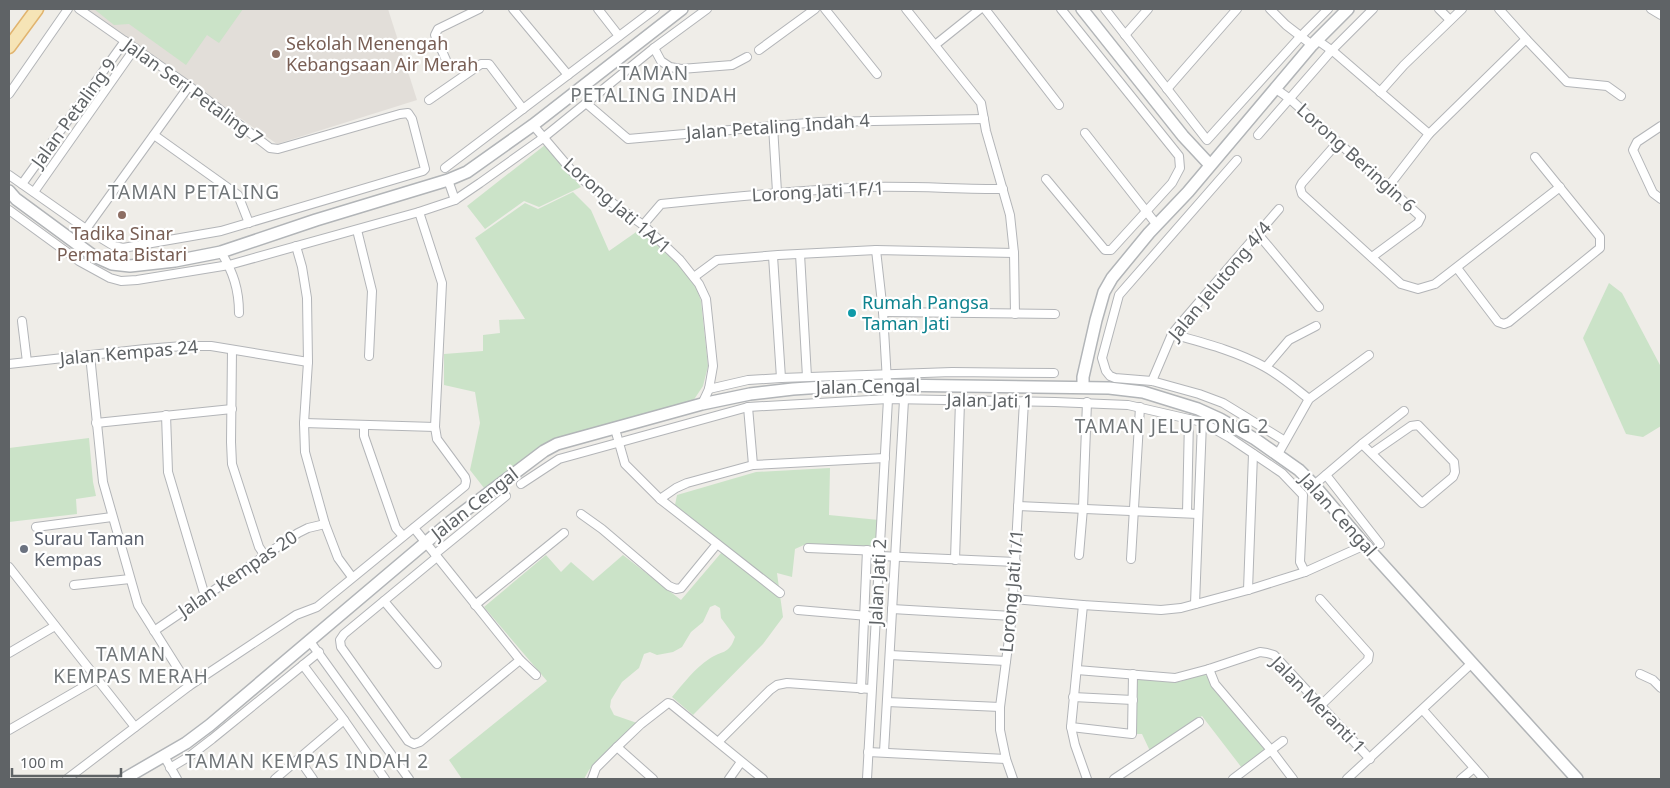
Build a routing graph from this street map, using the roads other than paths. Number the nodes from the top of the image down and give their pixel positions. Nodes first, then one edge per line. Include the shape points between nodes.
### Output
1 (26, 9) edge
2 (37, 9) edge
3 (68, 9) edge
4 (79, 9) edge
5 (479, 9) edge
6 (513, 9) edge
7 (598, 9) edge
8 (655, 9) edge
9 (680, 9) edge
10 (707, 9) edge
11 (815, 9) edge
12 (825, 9) edge
13 (906, 9) edge
14 (980, 9) edge
15 (985, 9) edge
16 (1061, 9) edge
17 (1082, 9) edge
18 (1105, 9) edge
19 (1148, 9) edge
20 (1237, 9) edge
21 (1270, 9) edge
22 (1328, 9) edge
23 (1348, 9) edge
24 (1373, 9) edge
25 (1440, 9) edge
26 (1462, 9) edge
27 (1499, 9) edge
28 (1651, 9) edge
29 (1661, 15) edge
30 (1450, 20) junction
31 (9, 33) edge
32 (1125, 35) junction
33 (619, 36) junction
34 (1300, 37) junction
35 (1526, 39) junction
36 (125, 41) junction
37 (1315, 42) junction
38 (935, 45) junction
39 (9, 46) edge
40 (135, 48) junction
41 (654, 48) junction
42 (759, 50) dead end
43 (1332, 50) junction
44 (747, 57) dead end
45 (446, 60) dead end
46 (877, 74) dead end
47 (568, 75) junction
48 (189, 86) junction
49 (1276, 88) junction
50 (1167, 89) junction
51 (1380, 92) junction
52 (9, 94) edge
53 (1621, 96) dead end
54 (1290, 99) junction
55 (429, 100) dead end
56 (586, 102) junction
57 (1059, 105) dead end
58 (523, 109) junction
59 (984, 119) junction
60 (533, 125) junction
61 (773, 126) junction
62 (1661, 126) edge
63 (1085, 133) dead end
64 (1429, 134) junction
65 (154, 135) junction
66 (1258, 135) dead end
67 (543, 138) junction
68 (1338, 142) junction
69 (1535, 157) dead end
70 (1237, 160) dead end
71 (1210, 165) junction
72 (447, 174) junction
73 (9, 175) edge
74 (1046, 179) dead end
75 (22, 184) junction
76 (1388, 187) junction
77 (1560, 187) junction
78 (1003, 189) junction
79 (34, 192) junction
80 (777, 192) junction
81 (1188, 192) junction
82 (11, 196) edge
83 (1661, 199) edge
84 (455, 200) junction
85 (1200, 202) junction
86 (1280, 209) dead end
87 (9, 210) edge
88 (1147, 211) junction
89 (419, 212) junction
90 (248, 223) junction
91 (643, 225) junction
92 (1157, 225) junction
93 (86, 229) junction
94 (357, 230) junction
95 (1258, 234) junction
96 (74, 242) junction
97 (296, 246) junction
98 (876, 250) junction
99 (221, 252) junction
100 (1014, 253) junction
101 (800, 254) junction
102 (773, 256) junction
103 (1372, 257) junction
104 (230, 265) junction
105 (1457, 268) junction
106 (694, 277) junction
107 (1319, 307) dead end
108 (883, 312) junction
109 (239, 313) dead end
110 (1014, 314) junction
111 (1055, 314) dead end
112 (22, 321) dead end
113 (1316, 326) dead end
114 (1172, 334) junction
115 (232, 350) junction
116 (1369, 354) dead end
117 (90, 355) junction
118 (369, 356) dead end
119 (27, 362) junction
120 (308, 362) junction
121 (9, 364) edge
122 (1266, 367) junction
123 (1054, 373) dead end
124 (807, 377) junction
125 (781, 378) junction
126 (887, 379) junction
127 (1152, 381) junction
128 (1083, 387) junction
129 (709, 390) junction
130 (888, 399) junction
131 (1309, 399) junction
132 (904, 400) junction
133 (960, 401) junction
134 (1024, 401) junction
135 (1087, 402) junction
136 (702, 404) junction
137 (748, 407) junction
138 (1140, 407) junction
139 (232, 409) junction
140 (1404, 411) dead end
141 (166, 415) junction
142 (1197, 418) junction
143 (96, 423) junction
144 (304, 423) junction
145 (364, 425) junction
146 (435, 427) junction
147 (615, 429) junction
148 (1286, 441) junction
149 (619, 443) junction
150 (1362, 444) junction
151 (1372, 453) junction
152 (1253, 454) junction
153 (1278, 454) junction
154 (886, 458) junction
155 (753, 465) junction
156 (1326, 475) junction
157 (521, 484) dead end
158 (1314, 485) junction
159 (506, 496) dead end
160 (660, 499) junction
161 (1018, 506) junction
162 (1083, 508) junction
163 (1134, 511) junction
164 (1187, 513) junction
165 (581, 514) dead end
166 (1198, 514) junction
167 (112, 517) junction
168 (324, 524) junction
169 (36, 528) dead end
170 (414, 528) junction
171 (564, 533) dead end
172 (403, 536) junction
173 (426, 542) junction
174 (717, 544) junction
175 (1380, 544) dead end
176 (1365, 545) junction
177 (808, 548) dead end
178 (867, 550) junction
179 (880, 554) junction
180 (436, 555) junction
181 (1079, 555) dead end
182 (265, 556) junction
183 (895, 556) junction
184 (1131, 559) dead end
185 (955, 560) junction
186 (1016, 562) junction
187 (9, 569) edge
188 (1305, 572) junction
189 (352, 578) junction
190 (130, 579) junction
191 (74, 585) dead end
192 (1248, 590) junction
193 (780, 593) dead end
194 (205, 596) junction
195 (1014, 599) junction
196 (1320, 599) dead end
197 (384, 601) junction
198 (1195, 604) junction
199 (475, 605) junction
200 (1083, 605) junction
201 (892, 609) junction
202 (798, 610) dead end
203 (865, 616) junction
204 (877, 616) junction
205 (1012, 616) junction
206 (55, 626) junction
207 (154, 631) junction
208 (309, 640) junction
209 (318, 652) junction
210 (9, 653) edge
211 (890, 655) junction
212 (520, 660) junction
213 (1006, 661) junction
214 (1472, 663) junction
215 (437, 664) dead end
216 (303, 665) junction
217 (1209, 669) junction
218 (1077, 670) junction
219 (1133, 674) junction
220 (1640, 674) dead end
221 (536, 675) dead end
222 (97, 679) junction
223 (188, 686) junction
224 (860, 688) junction
225 (1661, 688) edge
226 (872, 689) junction
227 (1073, 696) junction
228 (1133, 700) junction
229 (887, 702) junction
230 (1320, 706) junction
231 (1000, 707) junction
232 (1423, 710) junction
233 (344, 720) junction
234 (1200, 722) dead end
235 (135, 727) junction
236 (1071, 727) junction
237 (9, 730) edge
238 (1283, 741) dead end
239 (718, 742) junction
240 (617, 747) junction
241 (1271, 750) junction
242 (868, 752) junction
243 (884, 752) junction
244 (164, 756) junction
245 (298, 759) junction
246 (1006, 759) junction
247 (1370, 759) junction
248 (742, 762) junction
249 (170, 768) junction
250 (1474, 768) junction
251 (66, 779) edge
252 (124, 779) edge
253 (177, 779) edge
254 (275, 779) edge
255 (313, 779) edge
256 (385, 779) edge
257 (408, 779) edge
258 (592, 779) edge
259 (653, 779) edge
260 (729, 779) edge
261 (764, 779) edge
262 (866, 779) edge
263 (1013, 779) edge
264 (1087, 779) edge
265 (1114, 779) edge
266 (1233, 779) edge
267 (1292, 779) edge
268 (1347, 779) edge
269 (1461, 779) edge
270 (1484, 779) edge
271 (1577, 779) edge

1 - 31 main road
2 - 39 main road
3 - 52 street
4 - 36 street, Jalan Seri Petaling 7
5 - 45 street via 436,32
6 - 47 street
7 - 33 street
8 - 33 street
9 - 60 street
10 - 41 street
11 - 42 street
12 - 46 street
13 - 38 street
14 - 38 street
15 - 57 street
16 - 88 street via 1179,156 1180,168 1172,183
17 - 71 street
18 - 32 street
19 - 32 street
20 - 50 street
21 - 34 street
22 - 34 street
23 - 37 street
24 - 43 street
25 - 30 street
26 - 30 street
27 - 35 street
28 - 29 street
30 - 51 street
32 - 50 street
33 - 47 street
34 - 37 street
34 - 50 street via 1207,140
35 - 53 street via 1567,82 1607,86
35 - 64 street
36 - 40 street, Jalan Seri Petaling 7
36 - 75 street, Jalan Petaling 9
37 - 43 street
37 - 49 street
38 - 59 street via 981,103
40 - 48 street, Jalan Seri Petaling 7
40 - 79 street
41 - 44 street via 661,61 682,69 732,65
41 - 56 street
43 - 51 street
43 - 54 street
47 - 58 street
48 - 65 street
48 - 90 street, Jalan Seri Petaling 7 via 274,149 400,114 408,113 412,119 425,166 423,171
49 - 54 street, Lorong Beringin 6
49 - 71 street
51 - 64 street
54 - 66 street
54 - 68 street, Lorong Beringin 6
55 - 58 street via 481,64 489,64
56 - 61 street, Jalan Petaling Indah 4 via 628,139
56 - 67 street
58 - 72 street
59 - 61 street, Jalan Petaling Indah 4 via 875,120
59 - 78 street
60 - 67 street, Lorong Jati 1A/1
60 - 72 street via 467,172
61 - 80 street
62 - 83 street via 1638,142 1633,150 1653,193
63 - 88 street
64 - 76 street
65 - 90 street via 238,195
65 - 93 street
67 - 84 street
67 - 91 street, Lorong Jati 1A/1 via 572,171
68 - 76 street, Lorong Beringin 6
68 - 103 street via 1302,183 1301,190 1304,197
69 - 77 street
70 - 85 street
71 - 81 street
72 - 84 street
72 - 99 street
73 - 75 street
74 - 88 street via 1106,250 1111,250
75 - 79 street
76 - 103 street, Lorong Beringin 6 via 1421,217 1418,223
77 - 105 street
77 - 105 street via 1600,237 1600,248 1509,322 1498,322
78 - 80 street, Lorong Jati 1F/1 via 871,187
78 - 100 street
79 - 93 street
80 - 91 street, Lorong Jati 1F/1 via 661,204
81 - 85 street
81 - 92 street
82 - 96 street
84 - 89 street
85 - 127 street via 1119,295 1102,358 1110,376
86 - 95 street, Jalan Jelutong 4/4
87 - 104 street via 79,262 121,281
88 - 92 street
89 - 94 street
89 - 146 street via 442,283
90 - 93 street via 221,231 123,248
91 - 106 street, Lorong Jati 1A/1
92 - 128 street via 1120,267 1104,292 1082,377
93 - 96 street
94 - 97 street
94 - 118 street via 372,291
95 - 107 street
95 - 114 street, Jalan Jelutong 4/4
96 - 99 street via 100,260 130,266
97 - 104 street
97 - 120 street via 307,298
98 - 100 street
98 - 101 street
98 - 108 street
99 - 104 street
100 - 110 street
101 - 102 street
101 - 124 street
102 - 106 street via 717,260
102 - 125 street
103 - 105 street via 1401,284 1418,289 1435,284
104 - 109 street via 238,292
106 - 129 street, Lorong Jati 1A/1 via 706,299 712,366
108 - 110 street
108 - 126 street
110 - 111 street
112 - 119 street
113 - 122 street via 1289,340
114 - 122 street via 1216,346
114 - 127 street, Jalan Jelutong 4/4
115 - 117 street, Jalan Kempas 24 via 183,346
115 - 120 street, Jalan Kempas 24
115 - 139 street
116 - 131 street
117 - 119 street, Jalan Kempas 24
117 - 143 street
119 - 121 street, Jalan Kempas 24
120 - 144 street
122 - 131 street
123 - 126 street via 952,372
124 - 125 street
124 - 126 street
125 - 129 street via 748,380
126 - 128 street, Jalan Cengal
126 - 130 street, Jalan Jati 2
126 - 136 street, Jalan Cengal via 750,394
127 - 148 street via 1223,403
128 - 142 street, Jalan Cengal via 1143,392
129 - 136 street, Lorong Jati 1A/1
130 - 132 street, Jalan Jati 1
130 - 137 street, Jalan Jati 1
130 - 154 street, Jalan Jati 2
131 - 148 street
132 - 133 street, Jalan Jati 1
132 - 183 street
133 - 134 street, Jalan Jati 1
133 - 185 street
134 - 135 street, Jalan Jati 1
134 - 161 street, Lorong Jati 1/1
135 - 138 street, Jalan Jati 1
135 - 162 street
136 - 147 street, Jalan Cengal
137 - 149 street, Jalan Jati 1
137 - 155 street
138 - 142 street, Jalan Jati 1
138 - 163 street
139 - 141 street
139 - 182 street via 232,464 259,547
140 - 150 street
141 - 143 street
141 - 194 street via 170,478
142 - 152 street, Jalan Jati 1
142 - 153 street, Jalan Cengal via 1220,419
142 - 164 street
142 - 166 street
143 - 167 street via 103,482
144 - 145 street
144 - 168 street via 305,452
145 - 146 street
145 - 172 street via 364,436 396,528
146 - 170 street via 437,439 466,481 465,486
147 - 149 street
147 - 173 street, Jalan Cengal via 557,444
148 - 153 street
149 - 157 street, Jalan Jati 1 via 559,459
149 - 160 street via 625,464
150 - 151 street
150 - 156 street
151 - 151 street via 1422,503 1453,477 1454,462 1418,425 1411,426
152 - 188 street, Jalan Jati 1 via 1282,473 1303,495 1300,562
152 - 192 street
153 - 158 street, Jalan Cengal
154 - 155 street
154 - 179 street, Jalan Jati 2
155 - 160 street via 687,483
156 - 158 street
156 - 175 street
158 - 176 street, Jalan Cengal
159 - 180 street
160 - 174 street
161 - 162 street
161 - 186 street, Lorong Jati 1/1
162 - 163 street
162 - 181 street
163 - 164 street
163 - 184 street
164 - 166 street
165 - 174 street via 676,589 681,588
166 - 198 street
167 - 169 street
167 - 190 street
168 - 182 street, Jalan Kempas 20 via 298,533
168 - 189 street via 338,558
170 - 172 street
170 - 173 street
171 - 199 street
172 - 189 street
173 - 180 street
173 - 208 street, Jalan Cengal
174 - 193 street
176 - 188 street
176 - 214 street, Jalan Cengal
177 - 178 street
178 - 179 street
178 - 203 street
179 - 183 street
179 - 204 street, Jalan Jati 2
180 - 197 street
180 - 199 street
182 - 194 street, Jalan Kempas 20
183 - 185 street
183 - 201 street
185 - 186 street
186 - 195 street, Lorong Jati 1/1
187 - 206 street
188 - 192 street
189 - 223 street via 317,607 296,615
190 - 191 street
190 - 207 street via 138,605
192 - 198 street
194 - 207 street, Jalan Kempas 20
195 - 200 street
195 - 205 street, Lorong Jati 1/1
196 - 230 street via 1369,654 1368,660
197 - 212 street via 344,634 340,640 341,647 408,741 414,744
197 - 215 street
198 - 200 street via 1161,610
199 - 212 street
200 - 218 street
201 - 205 street
201 - 211 street
202 - 203 street
203 - 204 street
203 - 224 street
204 - 226 street, Jalan Jati 2
205 - 213 street, Lorong Jati 1/1
206 - 210 street
206 - 222 street
207 - 223 street
208 - 209 street
208 - 244 street, Jalan Cengal via 210,725
209 - 216 street
209 - 257 street
211 - 213 street
211 - 229 street
212 - 221 street
213 - 231 street, Lorong Jati 1/1
214 - 232 street
214 - 271 street, Jalan Cengal
216 - 233 street
216 - 249 street
217 - 219 street, Jalan Meranti 1 via 1175,678
217 - 230 street, Jalan Meranti 1 via 1267,652 1274,655
217 - 241 street via 1215,684
218 - 219 street, Jalan Meranti 1
218 - 227 street
219 - 228 street
220 - 225 street
222 - 235 street
222 - 237 street
223 - 235 street
224 - 226 street
224 - 239 street via 777,685
226 - 242 street, Jalan Jati 2
227 - 228 street
227 - 236 street
228 - 236 street via 1132,734
229 - 231 street
229 - 243 street
230 - 247 street, Jalan Meranti 1
231 - 246 street, Lorong Jati 1/1 via 1000,730
232 - 247 street
232 - 250 street
233 - 245 street
233 - 256 street
234 - 265 street
235 - 251 street
236 - 264 street
238 - 241 street
239 - 240 street via 668,703
239 - 248 street
240 - 258 street via 596,768
240 - 259 street
241 - 266 street
241 - 267 street
242 - 243 street
242 - 262 street, Jalan Jati 2
243 - 246 street
244 - 249 street
244 - 252 street, Jalan Cengal
245 - 254 street
245 - 255 street
246 - 263 street, Lorong Jati 1/1
247 - 268 street
248 - 260 street
248 - 261 street
249 - 253 street
250 - 269 street
250 - 270 street

